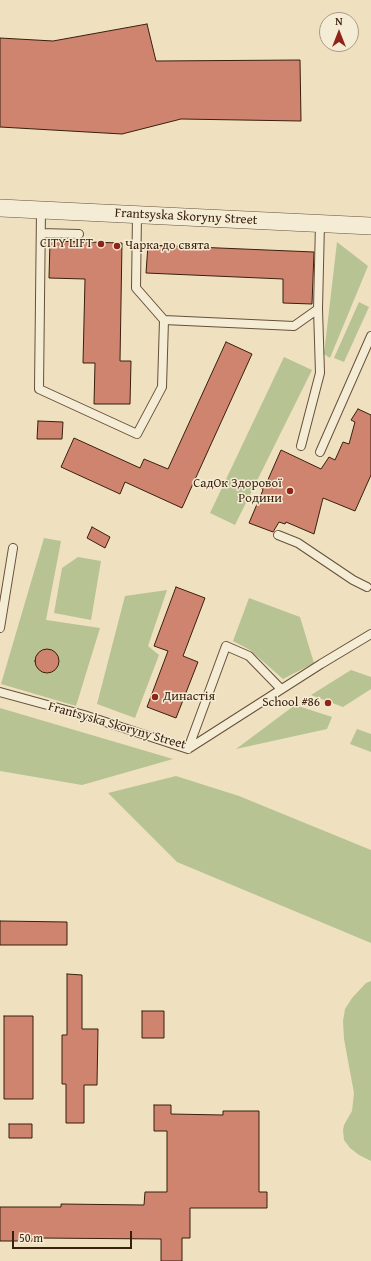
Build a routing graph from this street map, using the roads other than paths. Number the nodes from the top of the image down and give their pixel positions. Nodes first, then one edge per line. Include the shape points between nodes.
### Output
1 (0, 208) edge
2 (42, 210) junction
3 (137, 214) junction
4 (320, 223) junction
5 (371, 226) edge
6 (41, 233) junction
7 (79, 234) dead end
8 (318, 309) junction
9 (164, 320) junction
10 (371, 336) edge
11 (301, 446) dead end
12 (320, 452) dead end
13 (278, 535) dead end
14 (13, 548) dead end
15 (367, 587) dead end
16 (0, 628) edge
17 (371, 634) edge
18 (281, 690) junction
19 (0, 692) edge
20 (188, 749) junction

1 - 2 street, Frantsyska Skoryny Street
2 - 3 street, Frantsyska Skoryny Street
2 - 6 lane
3 - 4 street, Frantsyska Skoryny Street
3 - 9 lane via 136,288
4 - 5 street, Frantsyska Skoryny Street
4 - 8 lane
6 - 7 lane
6 - 9 lane via 39,389 137,434 162,387
8 - 9 lane via 294,326
8 - 11 lane via 320,373
10 - 12 lane
13 - 15 lane via 298,544
14 - 16 lane
17 - 18 lane, Frantsyska Skoryny Street
18 - 20 lane, Frantsyska Skoryny Street
18 - 20 lane via 249,656 226,646
19 - 20 lane, Frantsyska Skoryny Street

